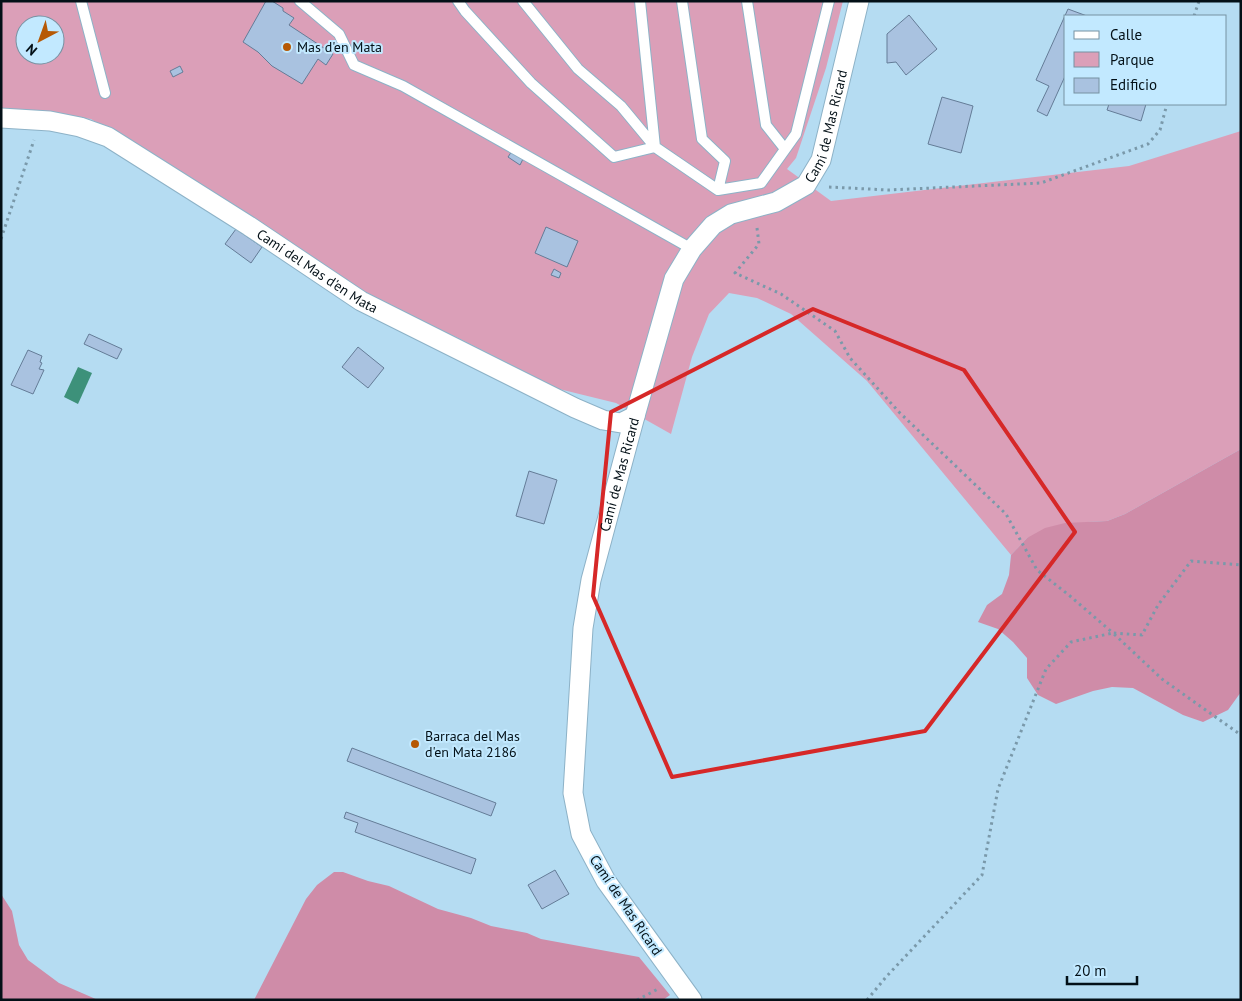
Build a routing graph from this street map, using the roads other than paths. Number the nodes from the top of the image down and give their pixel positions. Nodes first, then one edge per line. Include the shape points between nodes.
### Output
1 (80, 1) edge
2 (300, 1) edge
3 (458, 1) edge
4 (522, 1) edge
5 (640, 1) edge
6 (682, 1) edge
7 (747, 1) edge
8 (829, 1) edge
9 (860, 1) edge
10 (105, 93) dead end
11 (1, 118) edge
12 (656, 147) junction
13 (785, 149) junction
14 (718, 190) junction
15 (692, 249) junction
16 (635, 416) junction
17 (692, 1000) edge

1 - 10 lane
2 - 15 lane via 339,34 354,65 403,86
3 - 12 lane via 531,83 614,157
4 - 12 lane via 578,69 621,106
5 - 12 lane
6 - 14 lane via 702,139 725,161
7 - 13 lane via 766,125
8 - 13 lane via 796,134
9 - 15 street, Camí de Mas Ricard via 821,160 806,186 776,202 731,214 712,225
11 - 16 street, Camí del Mas d'en Mata via 50,121 108,137 361,301 603,420 621,422
12 - 14 lane
13 - 14 lane via 761,183
15 - 16 street, Camí de Mas Ricard via 674,279
16 - 17 street, Camí de Mas Ricard via 591,580 585,618 573,793 581,834 606,881

